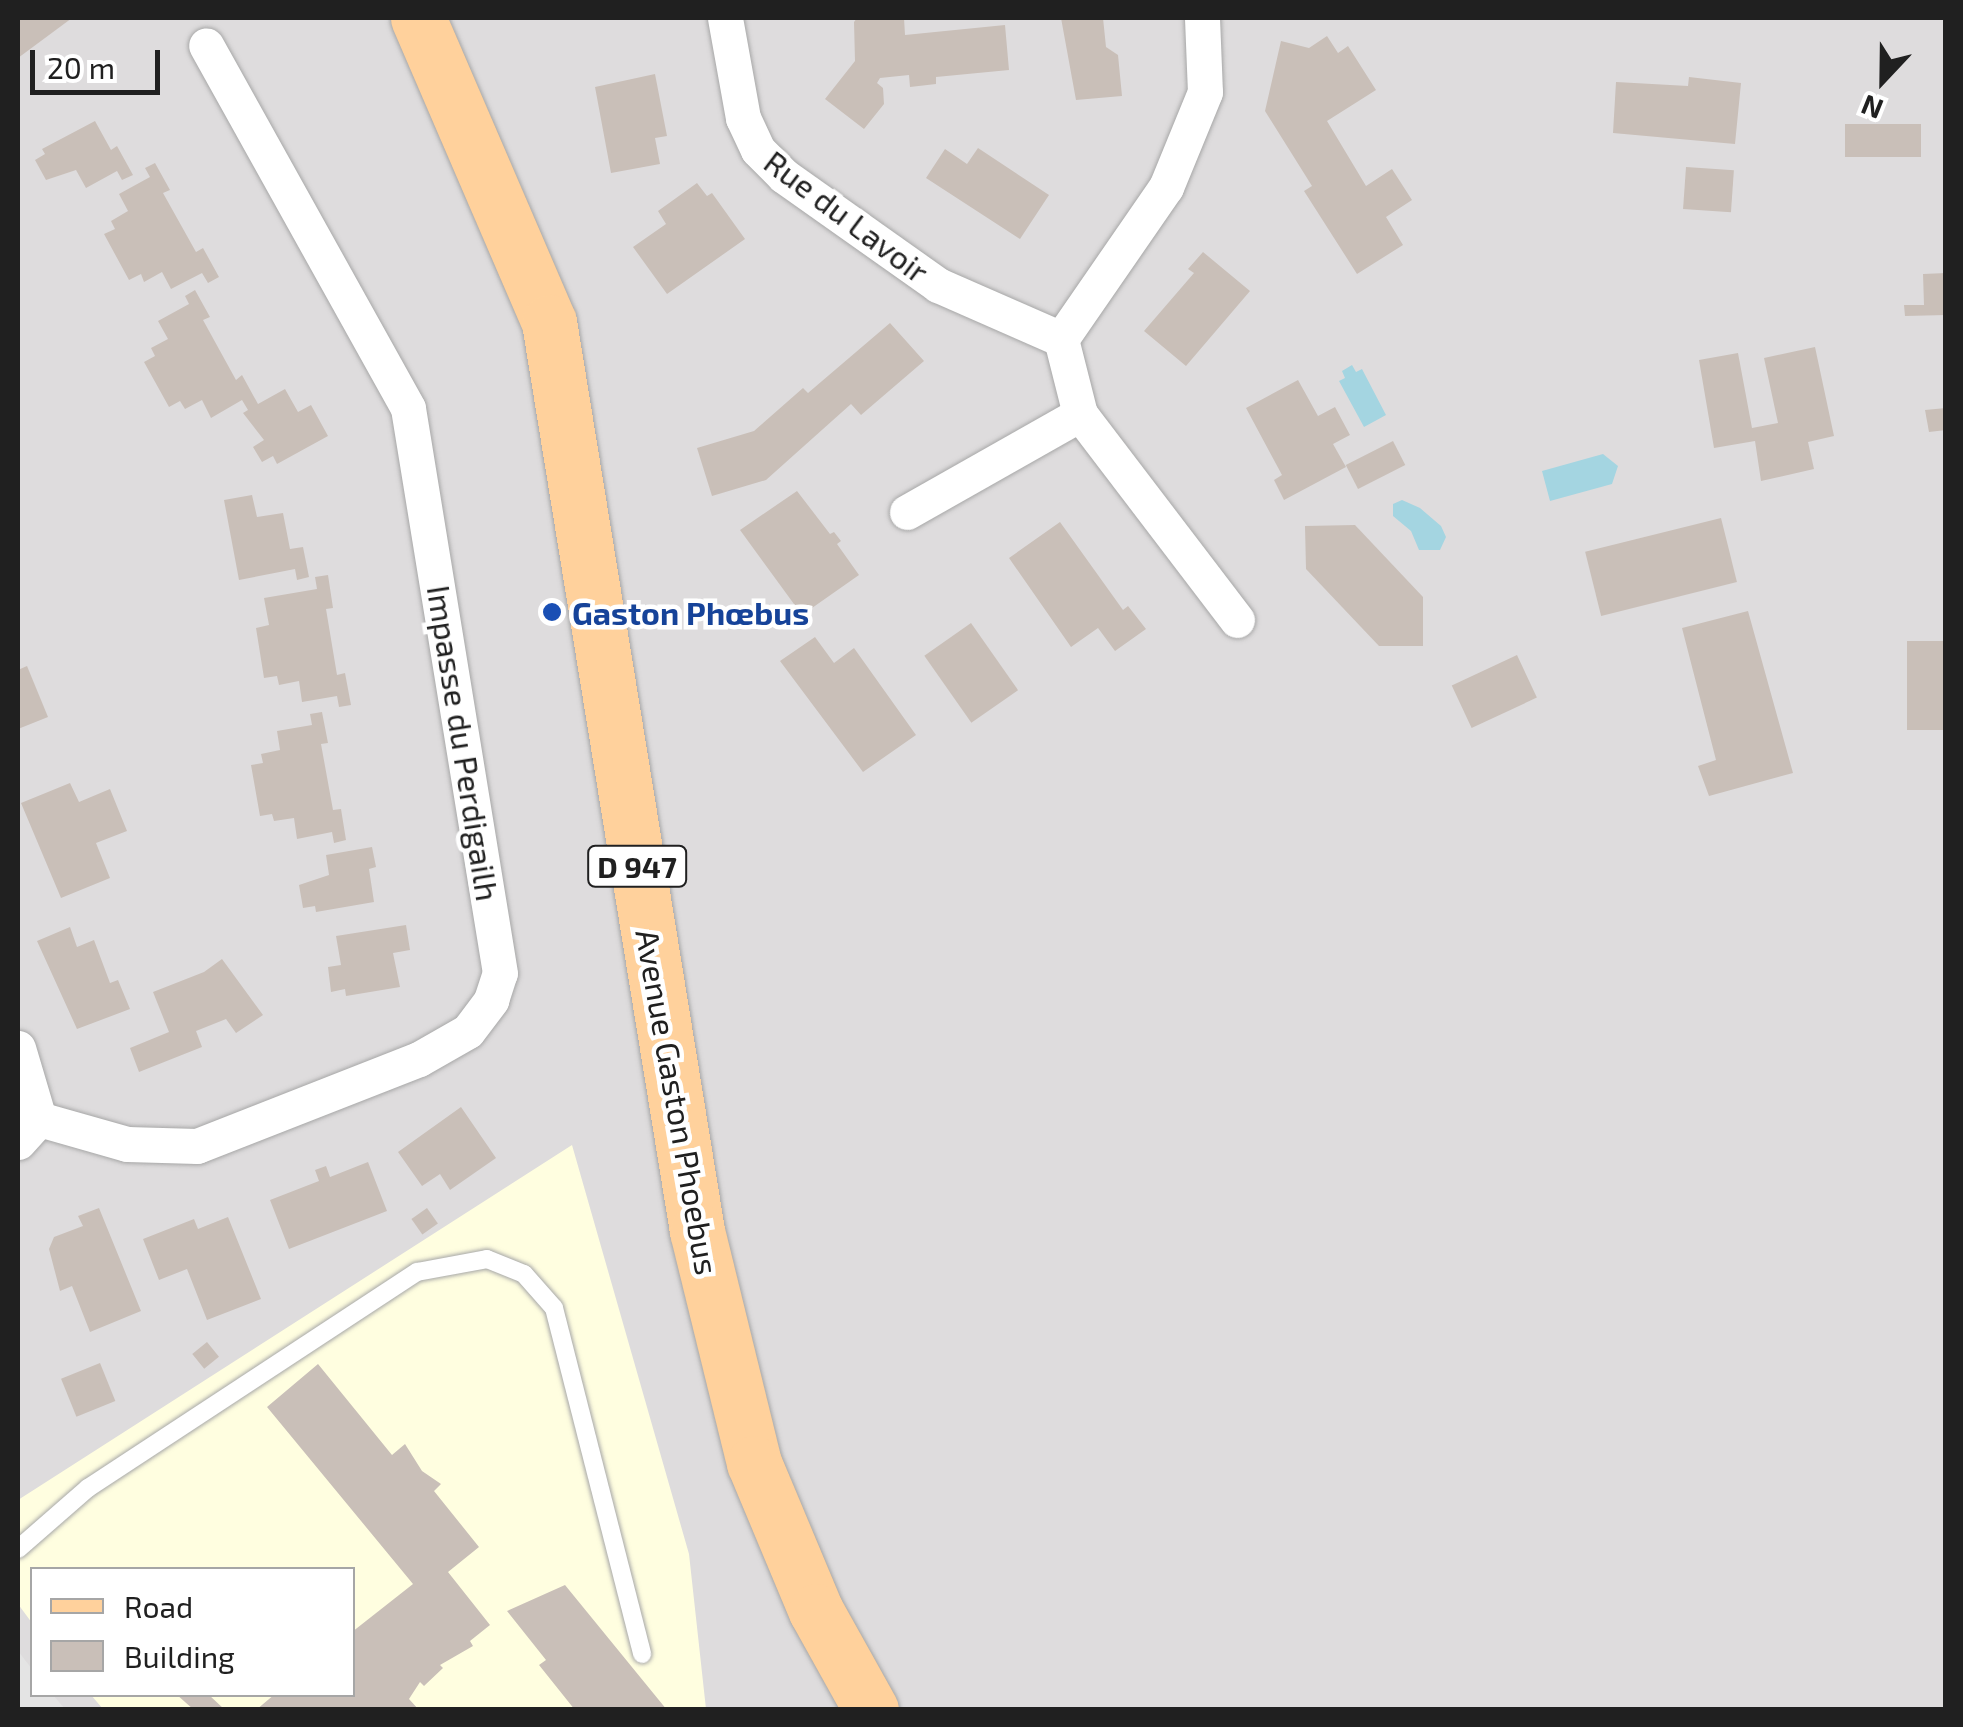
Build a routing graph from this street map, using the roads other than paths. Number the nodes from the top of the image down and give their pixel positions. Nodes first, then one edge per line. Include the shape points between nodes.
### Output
1 (418, 18) edge
2 (726, 18) edge
3 (1202, 18) edge
4 (206, 45) dead end
5 (1061, 339) junction
6 (1080, 414) junction
7 (906, 512) dead end
8 (1236, 620) dead end
9 (18, 1048) edge
10 (28, 1130) edge
11 (18, 1550) edge
12 (642, 1654) dead end
13 (871, 1710) edge

1 - 13 main road, Avenue Gaston Phoebus / D 947 via 549,322 697,1231 754,1463 816,1612
2 - 5 street, Rue du Lavoir via 743,118 758,150 784,176 938,285
3 - 5 street via 1205,92 1166,187
4 - 10 street, Impasse du Perdigailh via 408,408 500,973 491,1000 468,1031 436,1050 197,1146
5 - 6 street
6 - 7 street
6 - 8 street
9 - 10 street
11 - 12 lane via 88,1488 416,1272 487,1260 524,1274 554,1308

